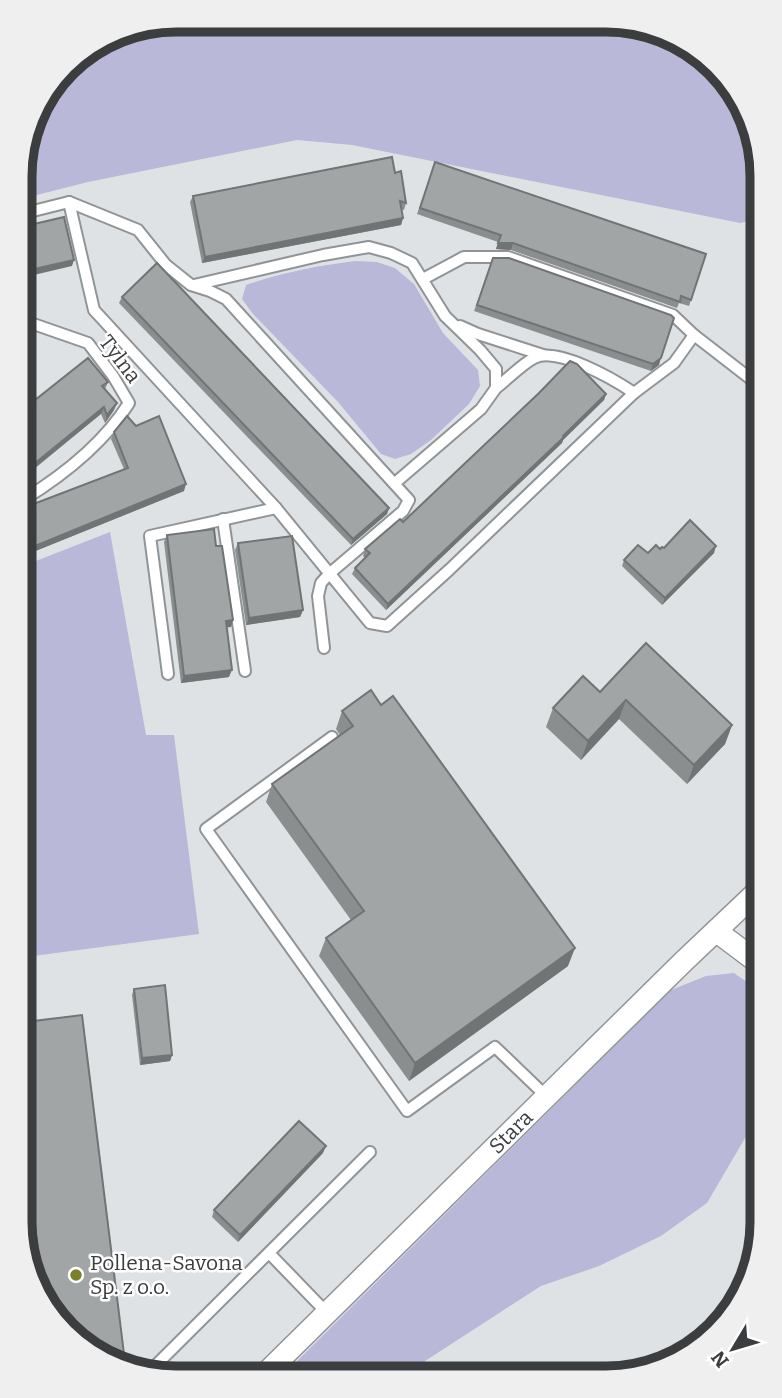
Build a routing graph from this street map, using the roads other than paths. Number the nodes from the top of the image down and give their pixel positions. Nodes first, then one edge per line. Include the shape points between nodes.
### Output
1 (69, 202) junction
2 (32, 211) edge
3 (423, 279) junction
4 (191, 285) junction
5 (32, 323) edge
6 (452, 323) junction
7 (694, 335) junction
8 (543, 355) junction
9 (750, 378) edge
10 (496, 388) junction
11 (634, 393) junction
12 (395, 483) junction
13 (32, 495) edge
14 (276, 508) junction
15 (223, 519) junction
16 (329, 574) junction
17 (324, 648) dead end
18 (245, 671) dead end
19 (168, 674) dead end
20 (332, 737) edge
21 (750, 899) edge
22 (716, 931) junction
23 (750, 956) edge
24 (547, 1097) junction
25 (370, 1152) dead end
26 (269, 1253) junction
27 (327, 1313) junction
28 (157, 1365) edge
29 (273, 1366) edge

1 - 2 lane
1 - 4 lane via 138,230 166,265
1 - 14 lane via 94,310
3 - 4 lane via 412,263 369,247
3 - 6 lane
3 - 7 lane via 464,257 508,257 673,315
4 - 12 lane via 226,299
5 - 13 lane, Tylna via 88,343 129,404 72,466
6 - 8 lane
6 - 10 lane via 496,369
7 - 9 lane
7 - 11 lane via 674,363
8 - 10 lane
8 - 11 lane via 577,362
10 - 12 lane via 481,409
11 - 16 lane via 387,626 370,623
12 - 16 lane via 409,499 403,510
14 - 15 lane
14 - 16 lane
15 - 18 lane
15 - 19 lane via 150,536
16 - 17 lane via 318,596
20 - 24 lane via 206,829 407,1111 495,1048
21 - 22 street, Stara
22 - 23 street
22 - 24 street, Stara
24 - 27 street, Stara
25 - 26 lane
26 - 27 lane
26 - 28 lane
27 - 29 street, Stara

